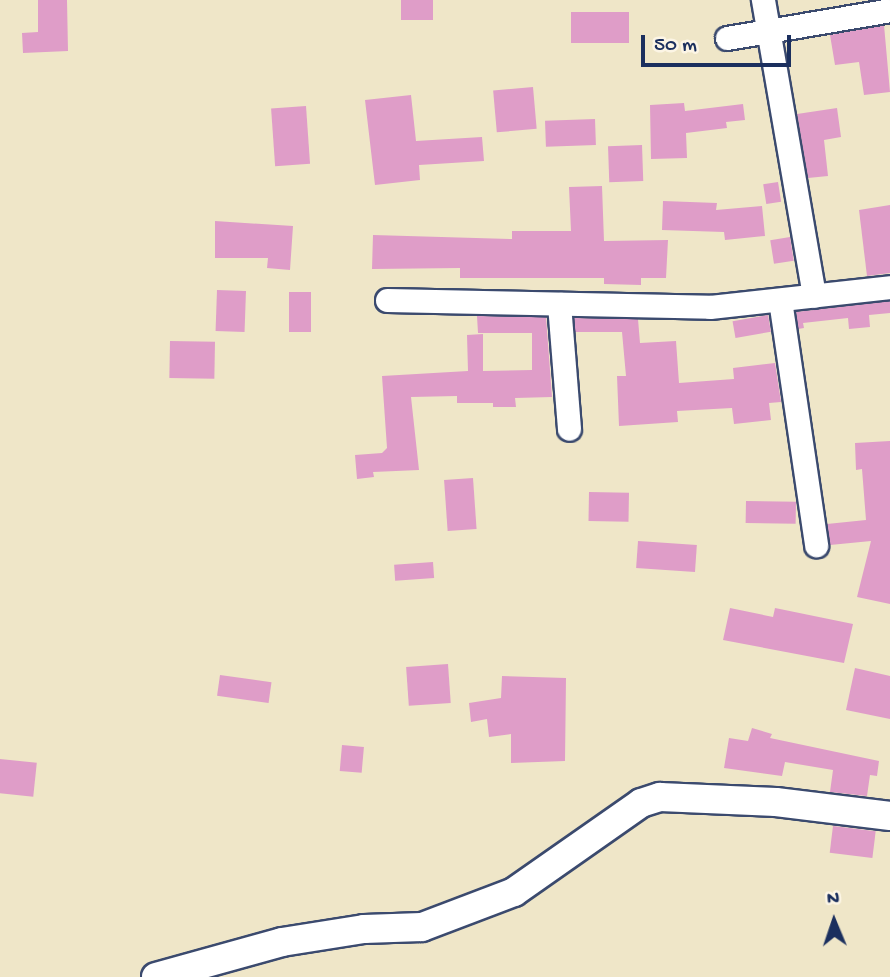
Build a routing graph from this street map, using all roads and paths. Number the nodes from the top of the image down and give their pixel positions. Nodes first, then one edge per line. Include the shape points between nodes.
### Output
1 (763, 0) edge
2 (890, 10) edge
3 (768, 30) junction
4 (727, 38) dead end
5 (890, 287) edge
6 (814, 296) junction
7 (387, 300) dead end
8 (780, 300) junction
9 (559, 304) junction
10 (569, 429) dead end
11 (816, 545) dead end
12 (890, 816) edge
13 (156, 977) edge

1 - 3 street
2 - 3 street
3 - 4 street
3 - 6 street
5 - 6 street
6 - 8 street
7 - 9 street
8 - 9 street via 710,307
8 - 11 street
9 - 10 street
12 - 13 street via 776,802 660,797 641,803 514,891 422,927 364,929 282,942

